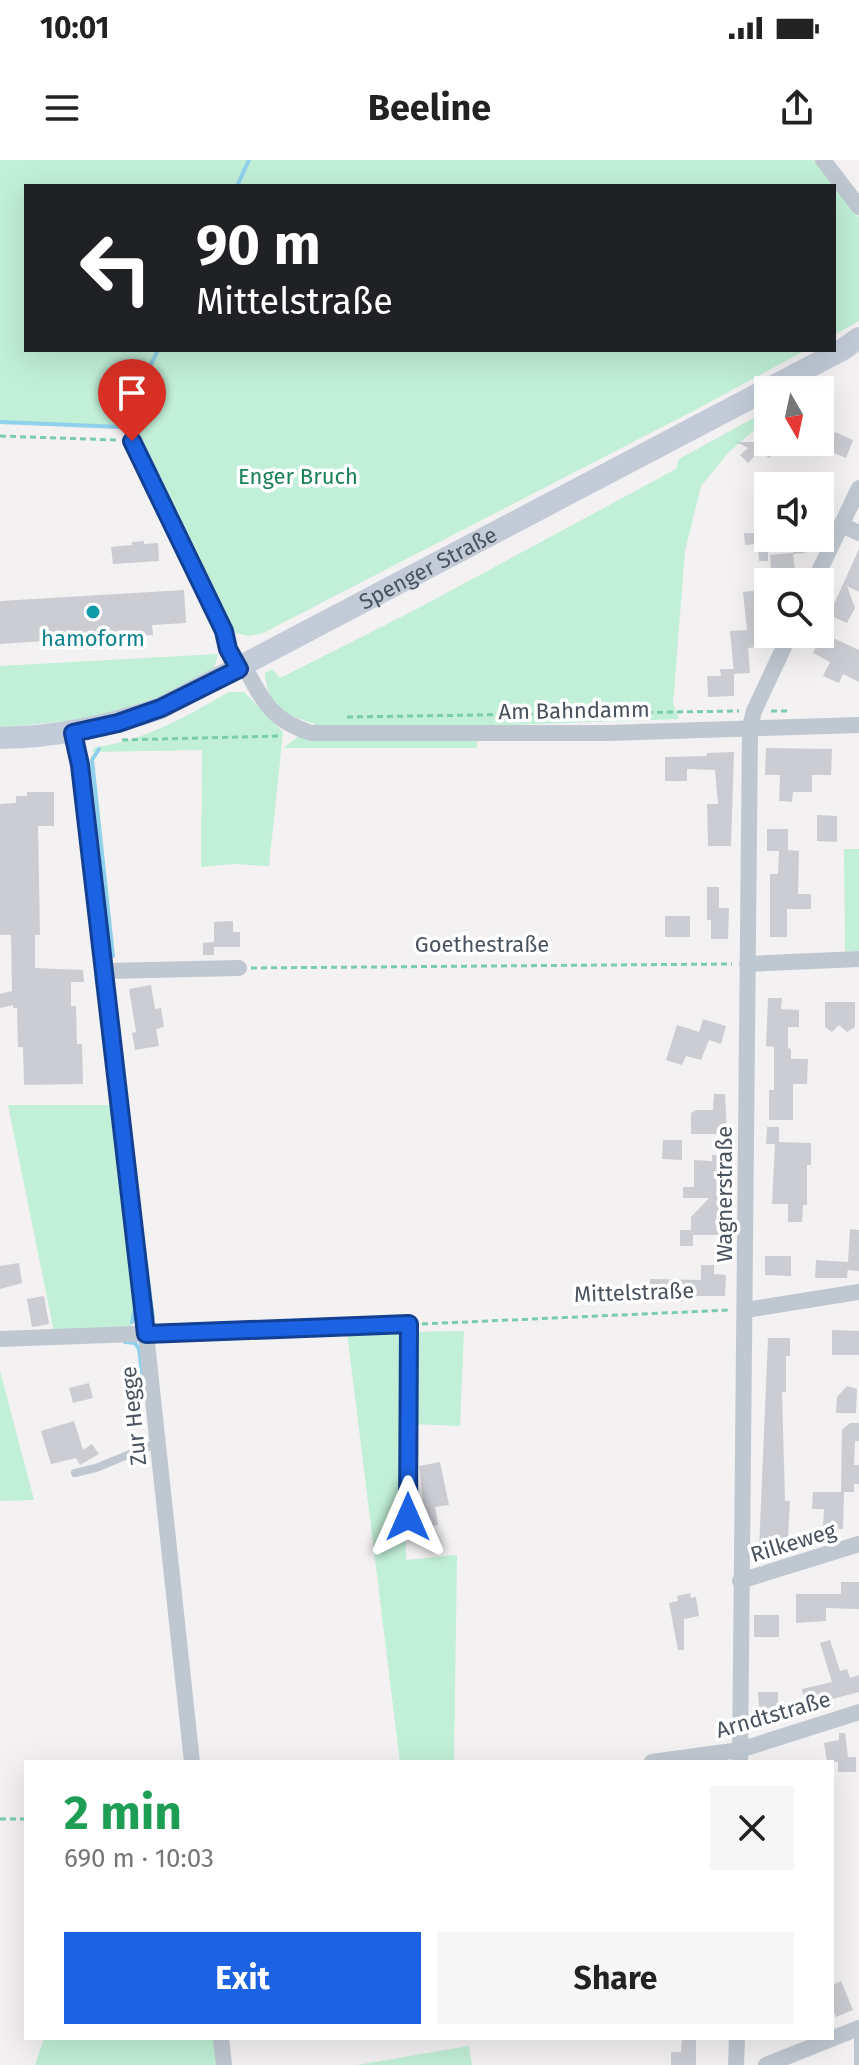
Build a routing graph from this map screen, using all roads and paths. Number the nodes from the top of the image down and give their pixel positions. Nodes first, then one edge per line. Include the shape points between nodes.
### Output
1 (823, 160) edge
2 (859, 207) edge
3 (853, 344) edge
4 (0, 436) edge
5 (132, 441) joint
6 (859, 488) edge
7 (841, 525) junction
8 (859, 533) edge
9 (821, 568) edge
10 (784, 648) edge
11 (241, 667) junction
12 (799, 711) dead end
13 (339, 717) dead end
14 (752, 719) junction
15 (859, 725) edge
16 (290, 727) junction
17 (73, 733) junction
18 (0, 738) edge
19 (113, 739) dead end
20 (859, 959) edge
21 (747, 964) junction
22 (239, 968) joint
23 (105, 971) junction
24 (859, 1292) edge
25 (746, 1310) junction
26 (409, 1324) junction
27 (146, 1334) junction
28 (0, 1339) edge
29 (157, 1443) junction
30 (75, 1473) dead end
31 (408, 1517) dead end
32 (859, 1544) edge
33 (740, 1581) junction
34 (859, 1712) edge
35 (740, 1756) edge
36 (192, 1760) edge
37 (681, 1760) edge
38 (0, 1819) edge
39 (24, 1819) edge
40 (858, 2028) edge
41 (834, 2038) edge
42 (221, 2040) edge
43 (737, 2040) edge
44 (828, 2040) edge
45 (224, 2065) edge
46 (736, 2065) edge
47 (766, 2065) edge
48 (858, 2065) edge

1 - 2 street
3 - 11 street, Spenger Straße
4 - 5 path
5 - 11 street
6 - 7 street
7 - 8 street
7 - 9 street
10 - 14 street, Wagnerstraße
11 - 16 street via 262,700
11 - 17 street, Spenger Straße via 161,708
12 - 14 path
13 - 14 path
14 - 15 street, Am Bahndamm
14 - 16 street, Am Bahndamm via 608,733 392,735 311,733
14 - 21 street, Wagnerstraße
16 - 19 path via 282,736 270,738
17 - 18 street, Spenger Straße
17 - 23 street, Zur Hegge
20 - 21 street
21 - 22 path, Goethestraße
21 - 25 street, Wagnerstraße
22 - 23 street
23 - 27 street, Zur Hegge
24 - 25 street
25 - 26 path, Mittelstraße
25 - 33 street, Wagnerstraße
26 - 27 street
26 - 31 street
27 - 28 street
27 - 29 street, Zur Hegge
29 - 30 lane
29 - 36 street, Zur Hegge
32 - 33 street, Rilkeweg
33 - 35 street, Wagnerstraße
34 - 35 street, Arndtstraße
35 - 37 street, Arndtstraße
38 - 39 path
40 - 41 street
40 - 48 lane
42 - 45 street
43 - 46 street
44 - 47 street

